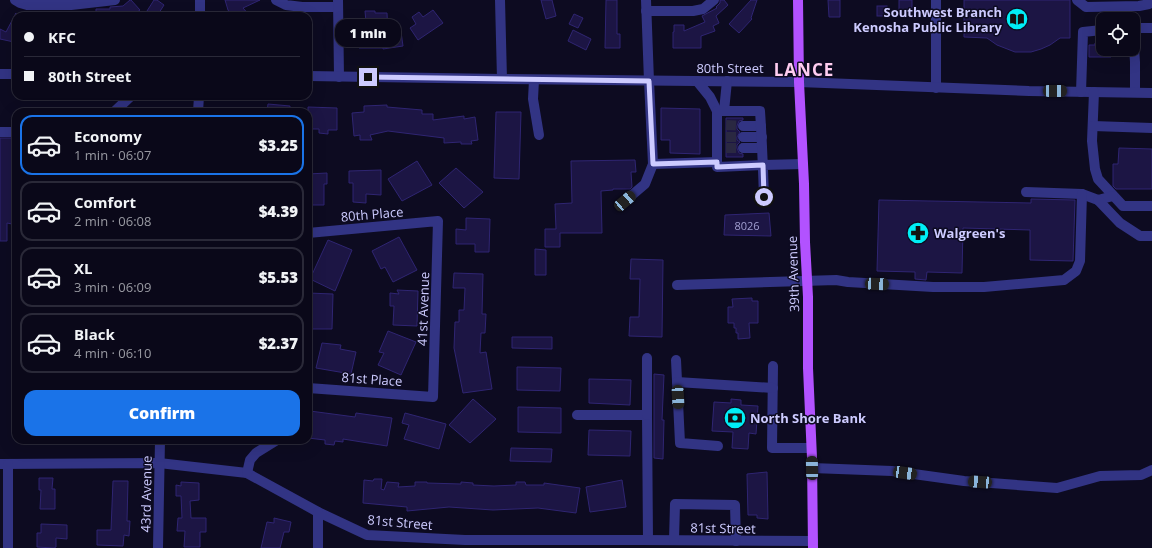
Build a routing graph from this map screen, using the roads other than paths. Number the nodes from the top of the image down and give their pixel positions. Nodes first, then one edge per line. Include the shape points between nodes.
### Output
1 (16, 0) edge
2 (115, 0) edge
3 (200, 0) edge
4 (276, 0) edge
5 (500, 0) edge
6 (646, 0) edge
7 (714, 0) edge
8 (798, 0) edge
9 (936, 0) edge
10 (1077, 0) edge
11 (1150, 0) edge
12 (71, 3) edge
13 (338, 3) edge
14 (200, 12) edge
15 (646, 12) junction
16 (1140, 28) edge
17 (1152, 28) edge
18 (1096, 31) edge
19 (1135, 56) edge
20 (0, 74) edge
21 (12, 74) edge
22 (312, 76) edge
23 (339, 77) junction
24 (502, 79) junction
25 (534, 80) junction
26 (649, 81) junction
27 (697, 81) junction
28 (727, 81) junction
29 (799, 82) junction
30 (936, 88) junction
31 (1081, 92) junction
32 (1094, 92) junction
33 (1136, 92) junction
34 (1152, 93) edge
35 (127, 100) edge
36 (118, 108) edge
37 (721, 111) junction
38 (743, 126) tunnel mouth
39 (761, 126) junction
40 (1092, 126) junction
41 (1152, 128) edge
42 (0, 132) edge
43 (12, 132) edge
44 (540, 135) dead end
45 (743, 137) tunnel mouth
46 (762, 137) junction
47 (743, 148) tunnel mouth
48 (762, 148) junction
49 (717, 162) junction
50 (653, 164) junction
51 (803, 164) junction
52 (763, 165) junction
53 (1026, 192) dead end
54 (1082, 194) junction
55 (1113, 196) junction
56 (764, 197) dead end
57 (1098, 200) junction
58 (625, 201) dead end
59 (1152, 206) edge
60 (438, 221) joint
61 (312, 233) edge
62 (1152, 236) edge
63 (807, 281) junction
64 (677, 285) dead end
65 (647, 358) dead end
66 (676, 360) dead end
67 (773, 366) dead end
68 (677, 382) junction
69 (773, 388) junction
70 (312, 390) edge
71 (434, 397) joint
72 (578, 415) dead end
73 (647, 415) junction
74 (160, 444) edge
75 (270, 444) edge
76 (718, 446) dead end
77 (811, 448) junction
78 (159, 463) junction
79 (4, 464) edge
80 (812, 468) junction
81 (1152, 470) edge
82 (247, 473) junction
83 (318, 512) junction
84 (674, 540) junction
85 (736, 541) junction
86 (643, 543) edge
87 (465, 544) edge
88 (813, 545) edge
89 (8, 548) edge
90 (158, 548) edge
91 (318, 548) edge

1 - 12 street via 27,5
2 - 12 street
3 - 14 street
4 - 13 street via 286,5 302,6
5 - 24 street
6 - 15 street
7 - 15 street via 704,9 693,12
8 - 29 main road, 39th Avenue
9 - 30 street
10 - 11 street via 1086,7 1139,6 1149,4
13 - 23 street
15 - 26 street
16 - 17 street
18 - 31 street via 1083,32
19 - 33 street
20 - 21 street
22 - 23 street, 80th Street
23 - 24 street, 80th Street
24 - 25 street, 80th Street
25 - 26 street, 80th Street
25 - 44 street via 533,99
26 - 27 street, 80th Street
26 - 50 street
27 - 28 street, 80th Street
27 - 37 street
28 - 29 street, 80th Street
28 - 37 street
29 - 30 street, 80th Street
29 - 51 main road, 39th Avenue
30 - 31 street, 80th Street
31 - 32 street, 80th Street
32 - 33 street, 80th Street
32 - 40 street
33 - 34 street, 80th Street
35 - 36 street
37 - 39 street via 760,111
37 - 49 street via 721,148
38 - 39 street
39 - 46 street
40 - 41 street
40 - 55 street via 1095,169 1098,179
42 - 43 street
45 - 46 street
46 - 48 street
47 - 48 street
48 - 52 street
49 - 50 street
49 - 52 street via 717,167
50 - 58 street via 645,184
51 - 52 street
51 - 63 main road, 39th Avenue
52 - 56 street
53 - 54 street
54 - 57 street
54 - 63 street via 1080,261 1076,271 1064,280 933,287 836,280
55 - 57 street
55 - 59 street via 1123,206
57 - 62 street via 1120,223 1140,236
60 - 61 street, 80th Place
60 - 71 street, 41st Avenue
63 - 64 street
63 - 77 main road, 39th Avenue
65 - 73 street
66 - 68 street
67 - 69 street
68 - 69 street
68 - 76 street via 680,443
69 - 77 street via 772,448
70 - 71 street, 81st Place
72 - 73 street
73 - 86 street
74 - 78 street, 43rd Avenue
75 - 82 street via 250,460
77 - 80 main road, 39th Avenue
78 - 79 street, 81st Street
78 - 82 street, 81st Street
78 - 90 street, 43rd Avenue
79 - 89 street
80 - 81 street via 892,471 964,481 1057,488 1100,476 1141,475
80 - 88 main road, 39th Avenue
82 - 83 street, 81st Street
83 - 87 street, 81st Street via 367,535
83 - 91 street
84 - 85 street, 81st Street
84 - 85 street via 675,504 690,504 734,505
84 - 86 street, 81st Street
85 - 88 street, 81st Street
86 - 87 street, 81st Street

